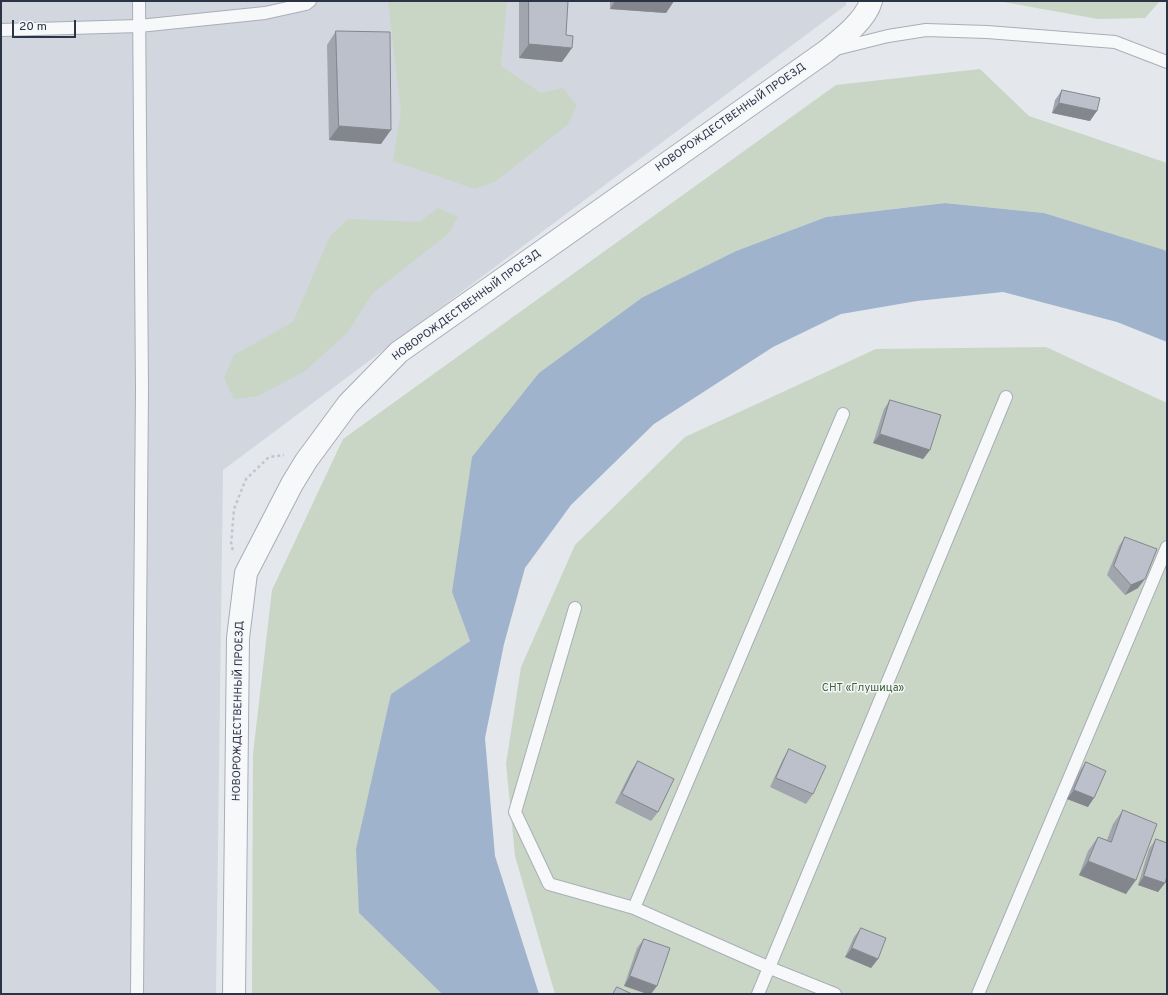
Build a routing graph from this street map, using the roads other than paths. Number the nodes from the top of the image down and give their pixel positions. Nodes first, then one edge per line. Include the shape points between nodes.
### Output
1 (139, 1) edge
2 (310, 1) edge
3 (871, 1) edge
4 (139, 26) junction
5 (1, 30) edge
6 (825, 52) junction
7 (1167, 62) edge
8 (1006, 397) dead end
9 (843, 414) dead end
10 (1167, 547) edge
11 (575, 608) dead end
12 (634, 908) junction
13 (770, 968) junction
14 (137, 994) edge
15 (234, 994) edge
16 (758, 994) edge
17 (835, 994) edge
18 (978, 994) edge

1 - 4 lane
2 - 4 lane via 265,13
3 - 6 street, НОВОРОЖДЕСТВЕННЫЙ ПРОЕЗД via 869,8 848,33
4 - 5 lane
4 - 14 lane via 142,390
6 - 7 lane via 888,36 934,30 1030,34 1115,42
6 - 15 street, НОВОРОЖДЕСТВЕННЫЙ ПРОЕЗД via 399,352 348,404 292,484 246,573 238,638
8 - 13 lane
9 - 12 lane
10 - 18 lane
11 - 12 lane via 515,812 549,884
12 - 13 lane
13 - 16 lane
13 - 17 lane

